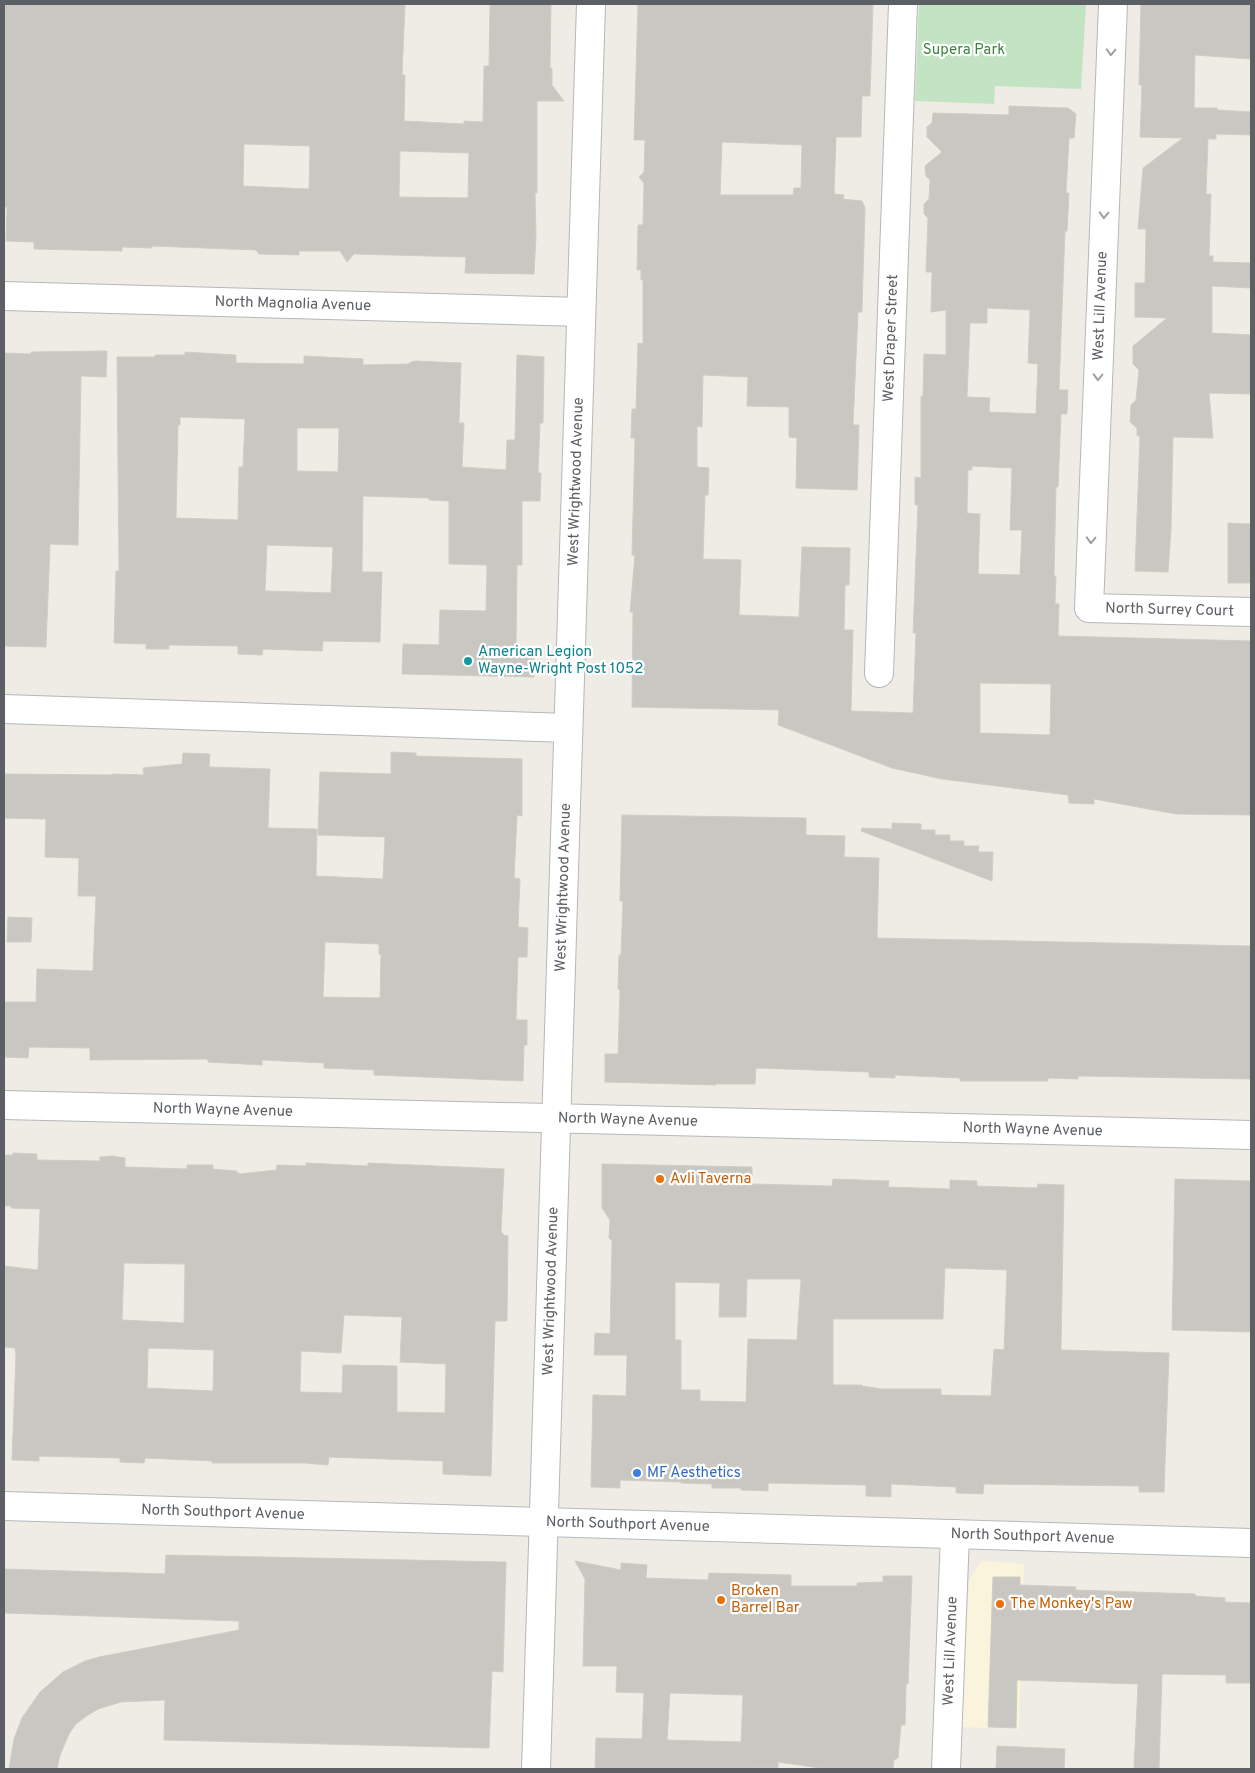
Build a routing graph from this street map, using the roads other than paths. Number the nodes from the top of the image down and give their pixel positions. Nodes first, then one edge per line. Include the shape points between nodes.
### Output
1 (591, 4) edge
2 (903, 4) edge
3 (1113, 4) edge
4 (4, 296) edge
5 (581, 312) junction
6 (1089, 608) joint
7 (1251, 612) edge
8 (879, 673) dead end
9 (4, 709) edge
10 (568, 728) junction
11 (4, 1105) edge
12 (556, 1118) junction
13 (1251, 1135) edge
14 (4, 1506) edge
15 (543, 1522) junction
16 (955, 1534) junction
17 (1251, 1543) edge
18 (536, 1769) edge
19 (946, 1769) edge

1 - 5 street, West Wrightwood Avenue
2 - 8 street, West Draper Street
3 -> 6 street, West Lill Avenue
4 - 5 street, North Magnolia Avenue
5 - 10 street, West Wrightwood Avenue
6 - 7 street, North Surrey Court
9 - 10 street
10 - 12 street, West Wrightwood Avenue
11 - 12 street, North Wayne Avenue
12 - 13 street, North Wayne Avenue
12 - 15 street, West Wrightwood Avenue
14 - 15 street, North Southport Avenue
15 - 16 street, North Southport Avenue
15 - 18 street, West Wrightwood Avenue
16 - 17 street, North Southport Avenue
16 - 19 street, West Lill Avenue

